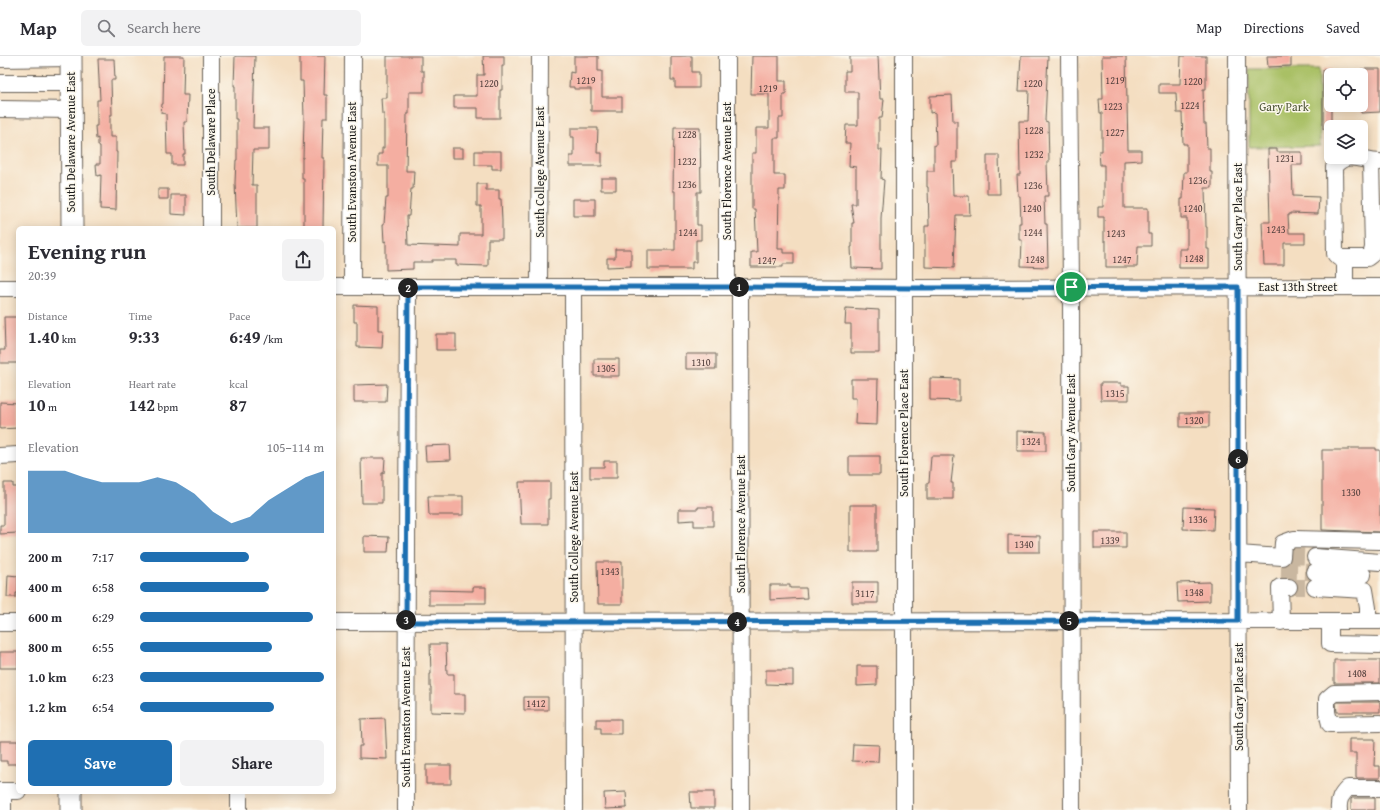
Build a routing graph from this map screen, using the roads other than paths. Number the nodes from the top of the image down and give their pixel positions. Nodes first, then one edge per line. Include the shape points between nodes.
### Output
1 (211, 56) edge
2 (353, 56) edge
3 (540, 56) edge
4 (727, 56) edge
5 (904, 56) edge
6 (1069, 56) edge
7 (1237, 56) edge
8 (71, 57) edge
9 (0, 59) edge
10 (0, 83) edge
11 (71, 83) junction
12 (0, 109) edge
13 (71, 110) junction
14 (1376, 162) edge
15 (72, 226) edge
16 (211, 226) edge
17 (1376, 243) edge
18 (1345, 258) junction
19 (336, 287) edge
20 (352, 287) junction
21 (408, 287) junction
22 (539, 287) junction
23 (573, 287) junction
24 (734, 287) junction
25 (1071, 287) junction
26 (1238, 287) junction
27 (1345, 287) junction
28 (1380, 287) edge
29 (0, 288) edge
30 (16, 288) edge
31 (904, 288) junction
32 (0, 456) edge
33 (16, 456) edge
34 (1380, 541) edge
35 (1238, 554) junction
36 (1380, 562) edge
37 (1284, 572) junction
38 (1363, 575) junction
39 (1072, 621) junction
40 (1238, 621) junction
41 (1330, 621) junction
42 (1374, 621) edge
43 (336, 622) edge
44 (406, 622) junction
45 (574, 622) junction
46 (741, 622) junction
47 (904, 622) junction
48 (1281, 622) junction
49 (0, 623) edge
50 (16, 623) edge
51 (1380, 645) edge
52 (1380, 692) edge
53 (1380, 723) edge
54 (1380, 788) edge
55 (7, 791) edge
56 (72, 794) edge
57 (239, 794) edge
58 (3, 810) edge
59 (72, 810) edge
60 (239, 810) edge
61 (406, 810) edge
62 (574, 810) edge
63 (741, 810) edge
64 (904, 810) edge
65 (1072, 810) edge
66 (1238, 810) edge
67 (1340, 810) edge

1 - 16 street, South Delaware Place
2 - 20 street, South Evanston Avenue East
3 - 22 street, South College Avenue East
4 - 24 street, South Florence Avenue East
5 - 31 street, South Florence Place East
6 - 25 street, South Gary Avenue East
7 - 26 street, South Gary Place East
8 - 9 street
8 - 11 main road, South Delaware Avenue East
10 - 11 street
11 - 13 main road, South Delaware Avenue East
12 - 13 street
13 - 15 main road, South Delaware Avenue East
14 - 17 street
14 - 18 street via 1347,158 1339,161 1334,167 1335,254 1339,258
17 - 18 street via 1367,258
18 - 27 street
19 - 20 street, East 13th Street
20 - 21 street, East 13th Street
21 - 22 street, East 13th Street
21 - 44 street, South Evanston Avenue East
22 - 23 street, East 13th Street
23 - 24 street, East 13th Street
23 - 45 street, South College Avenue East
24 - 31 street, East 13th Street
24 - 46 street, South Florence Avenue East
25 - 26 street, East 13th Street
25 - 31 street, East 13th Street
25 - 39 street, South Gary Avenue East
26 - 27 street, East 13th Street
26 - 35 street, South Gary Place East
27 - 28 street, East 13th Street
29 - 30 street
31 - 47 street, South Florence Place East
32 - 33 street
34 - 37 street via 1294,539 1283,542
35 - 37 street
35 - 40 street, South Gary Place East
36 - 38 street
37 - 48 street
38 - 38 street via 1315,572
38 - 42 street via 1368,608
39 - 40 street
39 - 47 street
39 - 65 street, South Gary Avenue East
40 - 48 street
40 - 66 street, South Gary Place East
41 - 42 street
41 - 48 street
41 - 51 street via 1330,644
43 - 44 street
44 - 45 street
44 - 61 street, South Evanston Avenue East
45 - 46 street
45 - 62 street, South College Avenue East
46 - 47 street
46 - 63 street, South Florence Avenue East
47 - 64 street, South Florence Place East
49 - 50 street
52 - 53 street via 1334,693 1327,699 1327,712 1330,724
54 - 67 street via 1348,788 1342,794
55 - 58 street
56 - 59 main road
57 - 60 street

